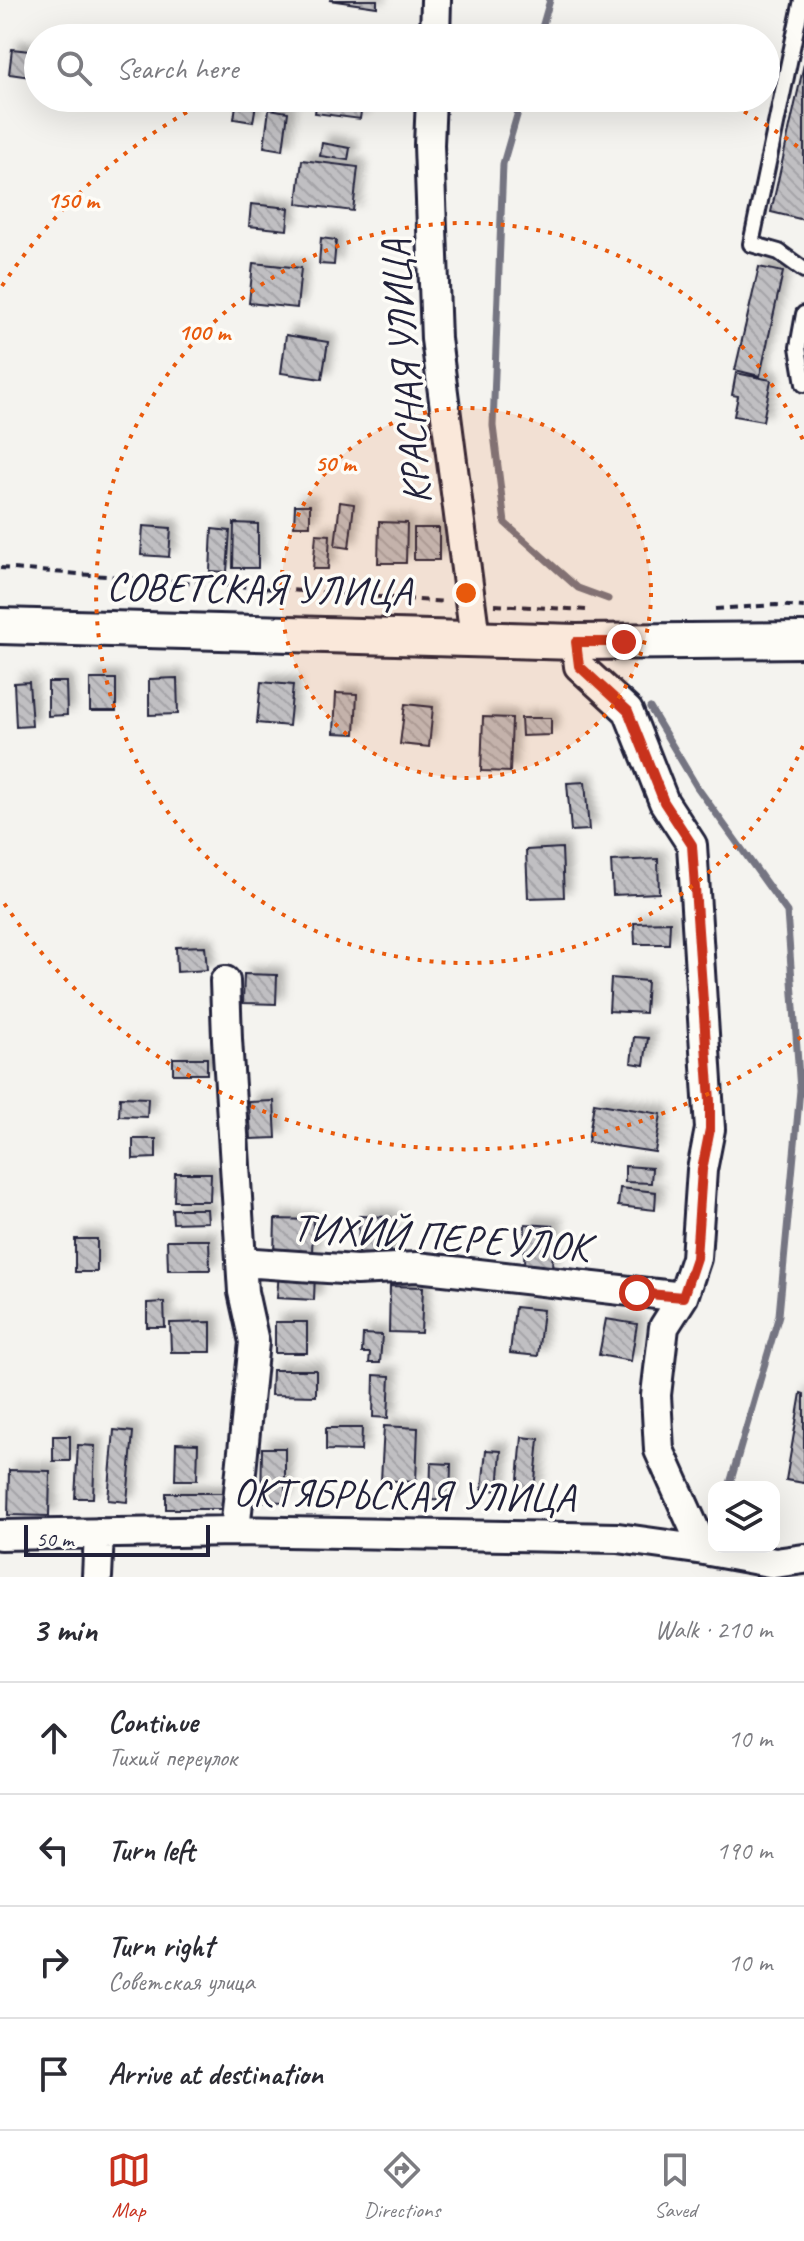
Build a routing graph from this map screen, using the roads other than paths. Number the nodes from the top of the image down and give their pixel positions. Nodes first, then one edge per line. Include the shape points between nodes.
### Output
1 (436, 0) edge
2 (802, 0) edge
3 (435, 24) edge
4 (780, 105) edge
5 (430, 112) edge
6 (779, 112) edge
7 (804, 270) edge
8 (804, 314) edge
9 (804, 384) edge
10 (0, 626) edge
11 (475, 638) junction
12 (804, 640) edge
13 (576, 642) junction
14 (225, 981) dead end
15 (241, 1262) junction
16 (637, 1293) junction
17 (683, 1297) junction
18 (664, 1327) junction
19 (235, 1531) junction
20 (99, 1533) junction
21 (0, 1535) edge
22 (704, 1550) junction
23 (804, 1559) edge
24 (97, 1577) edge

1 - 3 street
2 - 4 lane
5 - 11 street, КРАСНАЯ УЛИЦА via 436,339
6 - 7 lane via 751,244 779,252
8 - 9 lane via 798,347
10 - 11 street, СОВЕТСКАЯ УЛИЦА
11 - 13 street, СОВЕТСКАЯ УЛИЦА
12 - 13 street, СОВЕТСКАЯ УЛИЦА
13 - 17 street via 579,666 628,711 664,802 692,845 710,1129 696,1258
14 - 15 street, ТИХИЙ ПЕРЕУЛОК
15 - 16 street, ТИХИЙ ПЕРЕУЛОК via 356,1270 417,1267
15 - 19 street, ТИХИЙ ПЕРЕУЛОК via 254,1342
16 - 17 street, ТИХИЙ ПЕРЕУЛОК
16 - 18 street
17 - 18 street
18 - 22 street via 656,1395 659,1450
19 - 20 street, ОКТЯБРЬСКАЯ УЛИЦА
19 - 22 street, ОКТЯБРЬСКАЯ УЛИЦА via 618,1538
20 - 21 street, ОКТЯБРЬСКАЯ УЛИЦА
20 - 24 street
22 - 23 street, ОКТЯБРЬСКАЯ УЛИЦА via 775,1563

